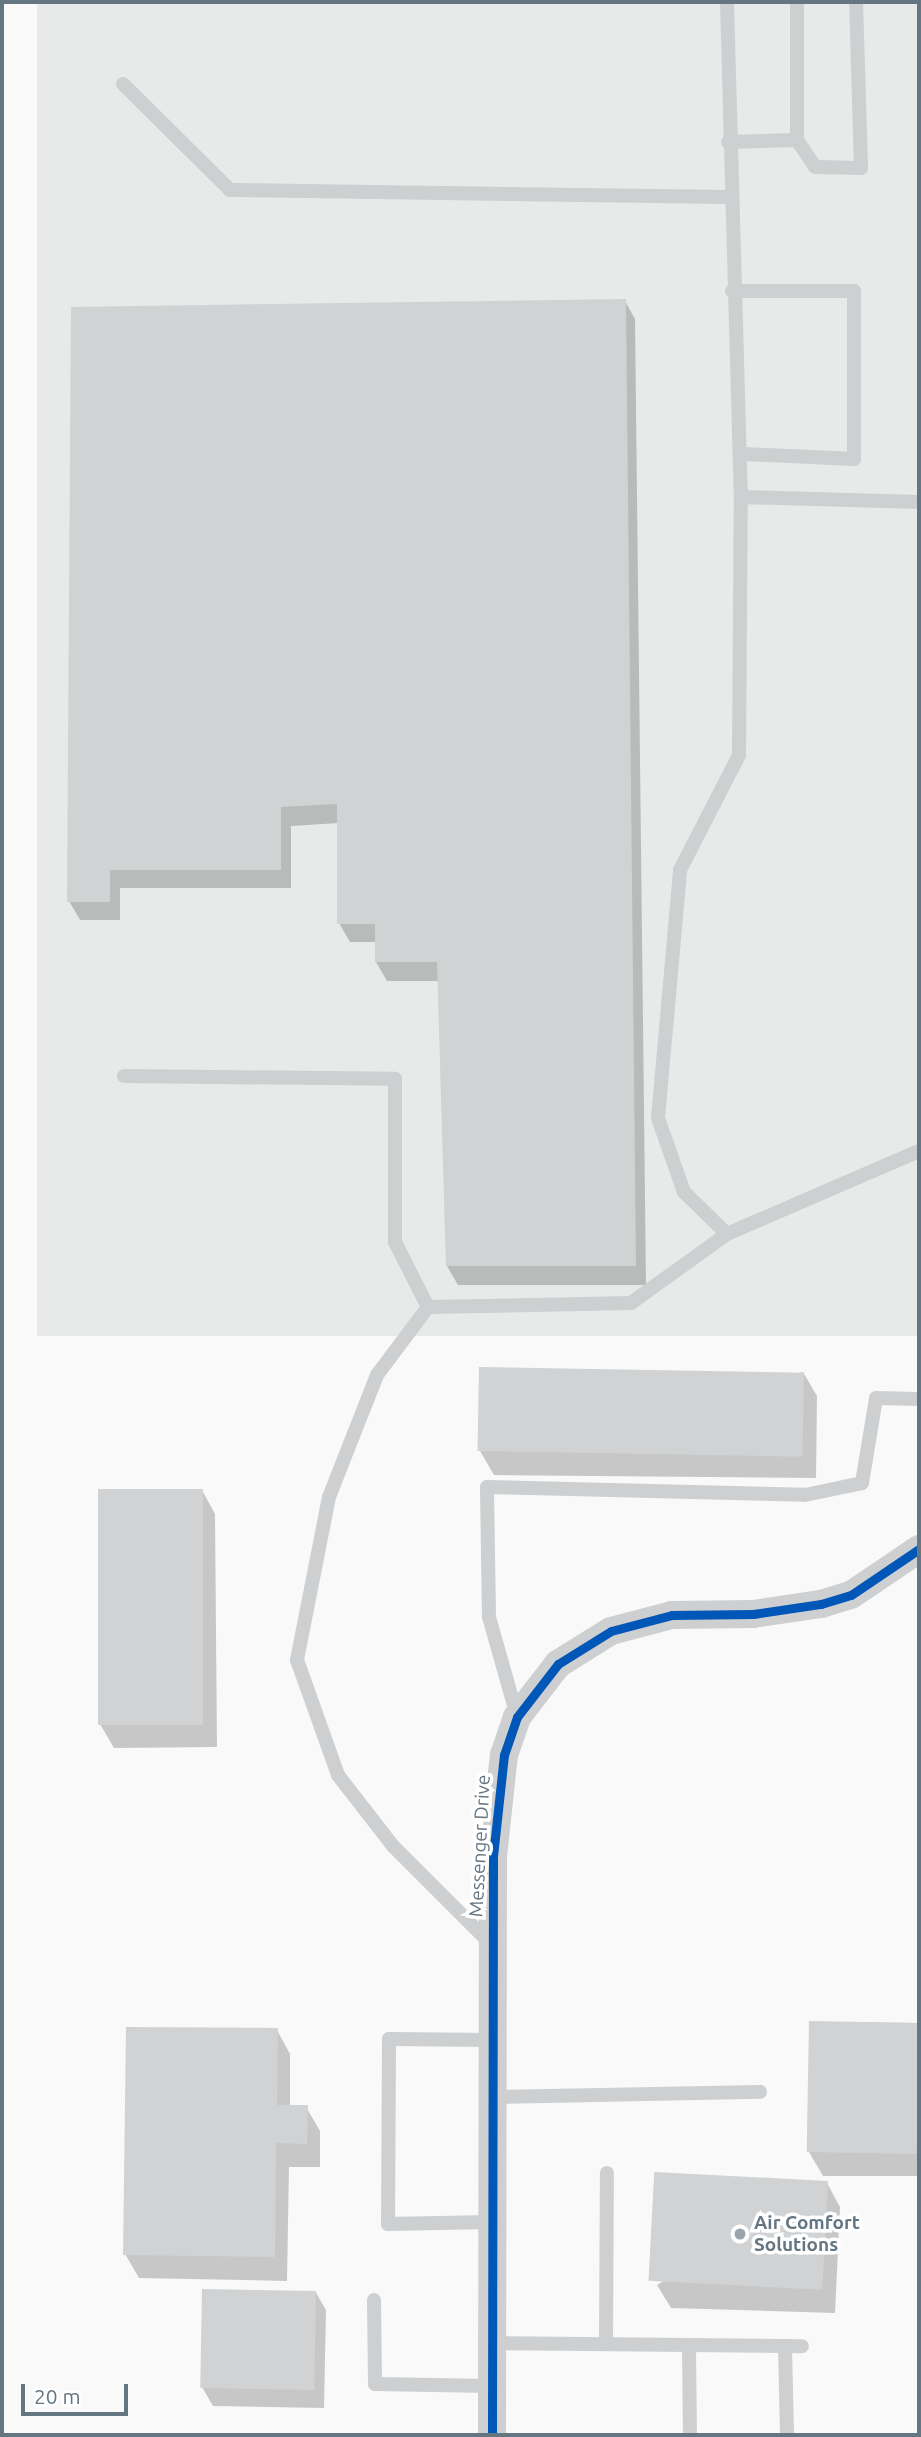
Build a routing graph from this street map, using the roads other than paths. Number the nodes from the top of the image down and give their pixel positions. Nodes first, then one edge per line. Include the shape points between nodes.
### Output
1 (727, 2) edge
2 (797, 2) edge
3 (856, 2) edge
4 (123, 83) dead end
5 (797, 140) junction
6 (728, 142) junction
7 (729, 197) junction
8 (732, 291) junction
9 (743, 454) junction
10 (741, 497) junction
11 (919, 502) edge
12 (124, 1076) dead end
13 (919, 1151) edge
14 (727, 1234) junction
15 (428, 1307) junction
16 (919, 1399) edge
17 (919, 1549) edge
18 (517, 1717) junction
19 (493, 1946) junction
20 (492, 2040) junction
21 (760, 2092) dead end
22 (493, 2097) junction
23 (607, 2174) dead end
24 (492, 2222) junction
25 (374, 2300) dead end
26 (492, 2343) junction
27 (606, 2344) junction
28 (689, 2345) junction
29 (785, 2346) junction
30 (802, 2346) dead end
31 (492, 2386) junction
32 (492, 2435) edge
33 (690, 2435) edge
34 (787, 2435) edge

1 - 6 lane
2 - 5 lane
3 - 5 lane via 861,169 814,167
4 - 7 lane via 230,190
5 - 6 lane
6 - 7 lane
7 - 8 lane
8 - 9 lane
8 - 9 lane via 854,291 854,459
9 - 10 lane
10 - 11 lane
10 - 14 lane via 739,755 680,870 658,1118 684,1192
12 - 15 lane via 395,1079 395,1242
13 - 14 lane
14 - 15 lane via 631,1303
15 - 19 lane via 377,1375 329,1497 297,1660 338,1775 393,1846
16 - 18 lane via 876,1398 862,1483 805,1495 487,1488 489,1617
17 - 18 street, Messenger Drive via 851,1595 821,1604 753,1614 672,1615 611,1631 558,1664
18 - 19 street, Messenger Drive via 497,1801
19 - 20 street, Messenger Drive
20 - 22 street, Messenger Drive
20 - 24 lane via 389,2039 388,2224
21 - 22 lane
22 - 24 street, Messenger Drive
23 - 27 lane
24 - 26 street, Messenger Drive
25 - 31 lane via 375,2384
26 - 27 lane
26 - 31 street, Messenger Drive
27 - 28 lane
28 - 29 lane
28 - 33 lane
29 - 30 lane
29 - 34 lane
31 - 32 street, Messenger Drive

